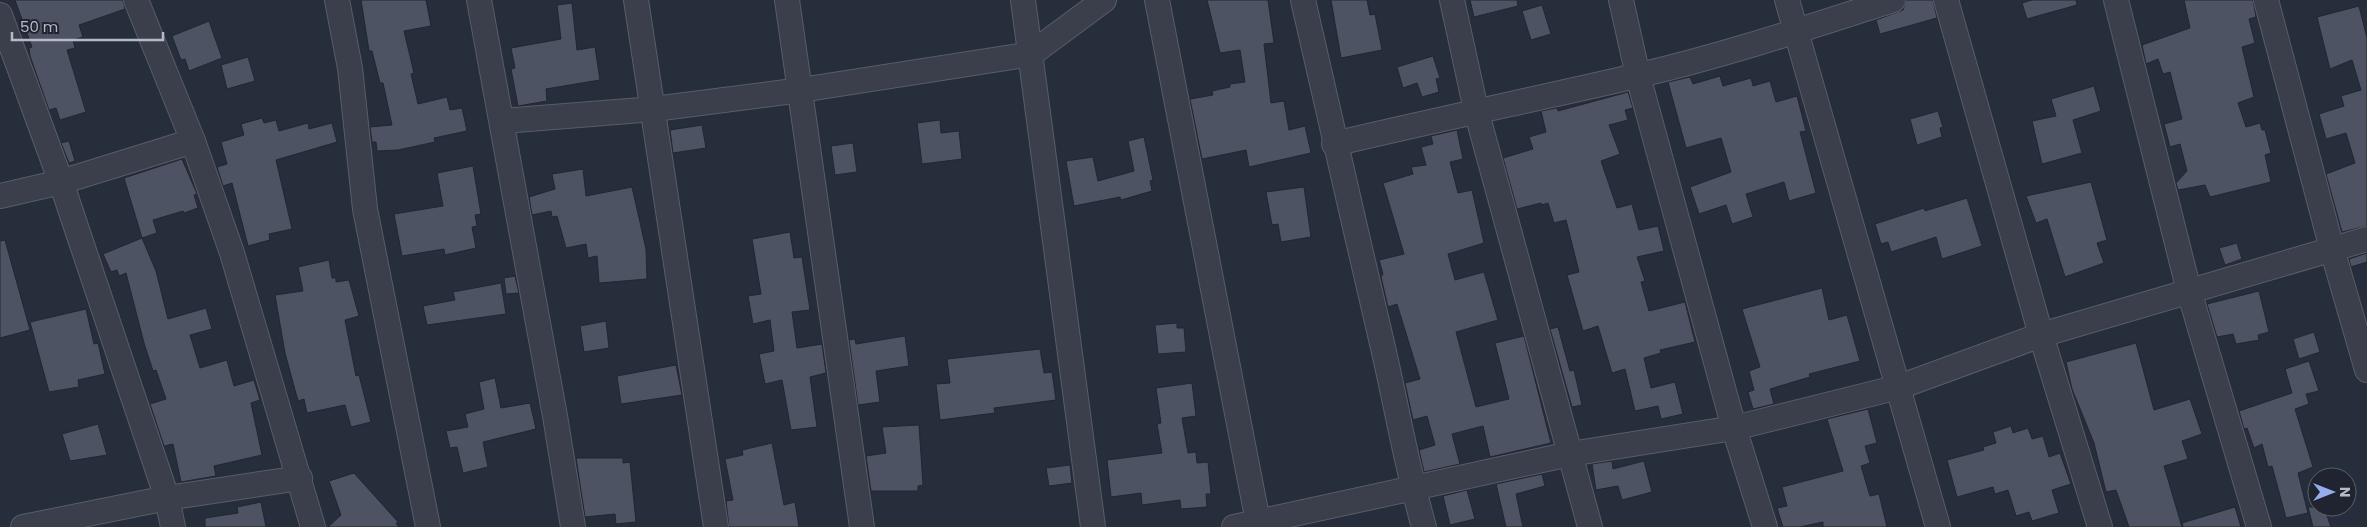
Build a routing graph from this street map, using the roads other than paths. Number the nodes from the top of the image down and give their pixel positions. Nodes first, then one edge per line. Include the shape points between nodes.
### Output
1 (136, 0) edge
2 (337, 0) edge
3 (479, 0) edge
4 (636, 0) edge
5 (787, 0) edge
6 (1023, 0) edge
7 (1104, 0) edge
8 (1158, 0) edge
9 (1303, 0) edge
10 (1452, 0) edge
11 (1621, 0) edge
12 (1787, 0) edge
13 (1893, 0) edge
14 (1946, 0) edge
15 (2116, 0) edge
16 (2266, 0) edge
17 (0, 15) edge
18 (1795, 32) junction
19 (1031, 54) junction
20 (1638, 76) junction
21 (801, 90) junction
22 (654, 110) junction
23 (1476, 110) junction
24 (503, 122) junction
25 (193, 141) junction
26 (1334, 144) junction
27 (61, 182) junction
28 (0, 196) edge
29 (2367, 239) edge
30 (2332, 249) junction
31 (2188, 291) junction
32 (2041, 335) junction
33 (2367, 370) edge
34 (1899, 387) junction
35 (1734, 428) junction
36 (1570, 454) junction
37 (300, 478) junction
38 (1413, 489) junction
39 (167, 498) junction
40 (1293, 521) edge
41 (1258, 522) junction
42 (23, 527) edge
43 (173, 527) edge
44 (313, 527) edge
45 (428, 527) edge
46 (573, 527) edge
47 (716, 527) edge
48 (862, 527) edge
49 (1093, 527) edge
50 (1234, 527) edge
51 (1424, 527) edge
52 (1590, 527) edge
53 (1765, 527) edge
54 (1938, 527) edge
55 (2100, 527) edge
56 (2259, 527) edge

1 - 25 street
2 - 45 street via 350,68 365,210
3 - 24 street
4 - 22 street
5 - 21 street
6 - 19 street
7 - 19 street
8 - 41 street
9 - 26 street
10 - 23 street
11 - 20 street
12 - 18 street
13 - 18 street
14 - 32 street
15 - 31 street
16 - 30 street
17 - 27 street
18 - 20 street
18 - 34 street
19 - 21 street
19 - 49 street
20 - 23 street
20 - 35 street
21 - 22 street
21 - 48 street
22 - 24 street
22 - 47 street
23 - 26 street
23 - 36 street
24 - 46 street
25 - 27 street
25 - 37 street via 232,253
26 - 38 street via 1382,340
27 - 28 street
27 - 39 street
29 - 30 street
30 - 31 street
30 - 33 street
31 - 32 street
31 - 56 street
32 - 34 street
32 - 55 street
34 - 35 street
34 - 54 street
35 - 36 street
35 - 53 street
36 - 38 street
36 - 52 street
37 - 39 street
37 - 44 street
38 - 40 street
38 - 51 street
39 - 42 street
39 - 43 street
40 - 41 street
41 - 50 street

